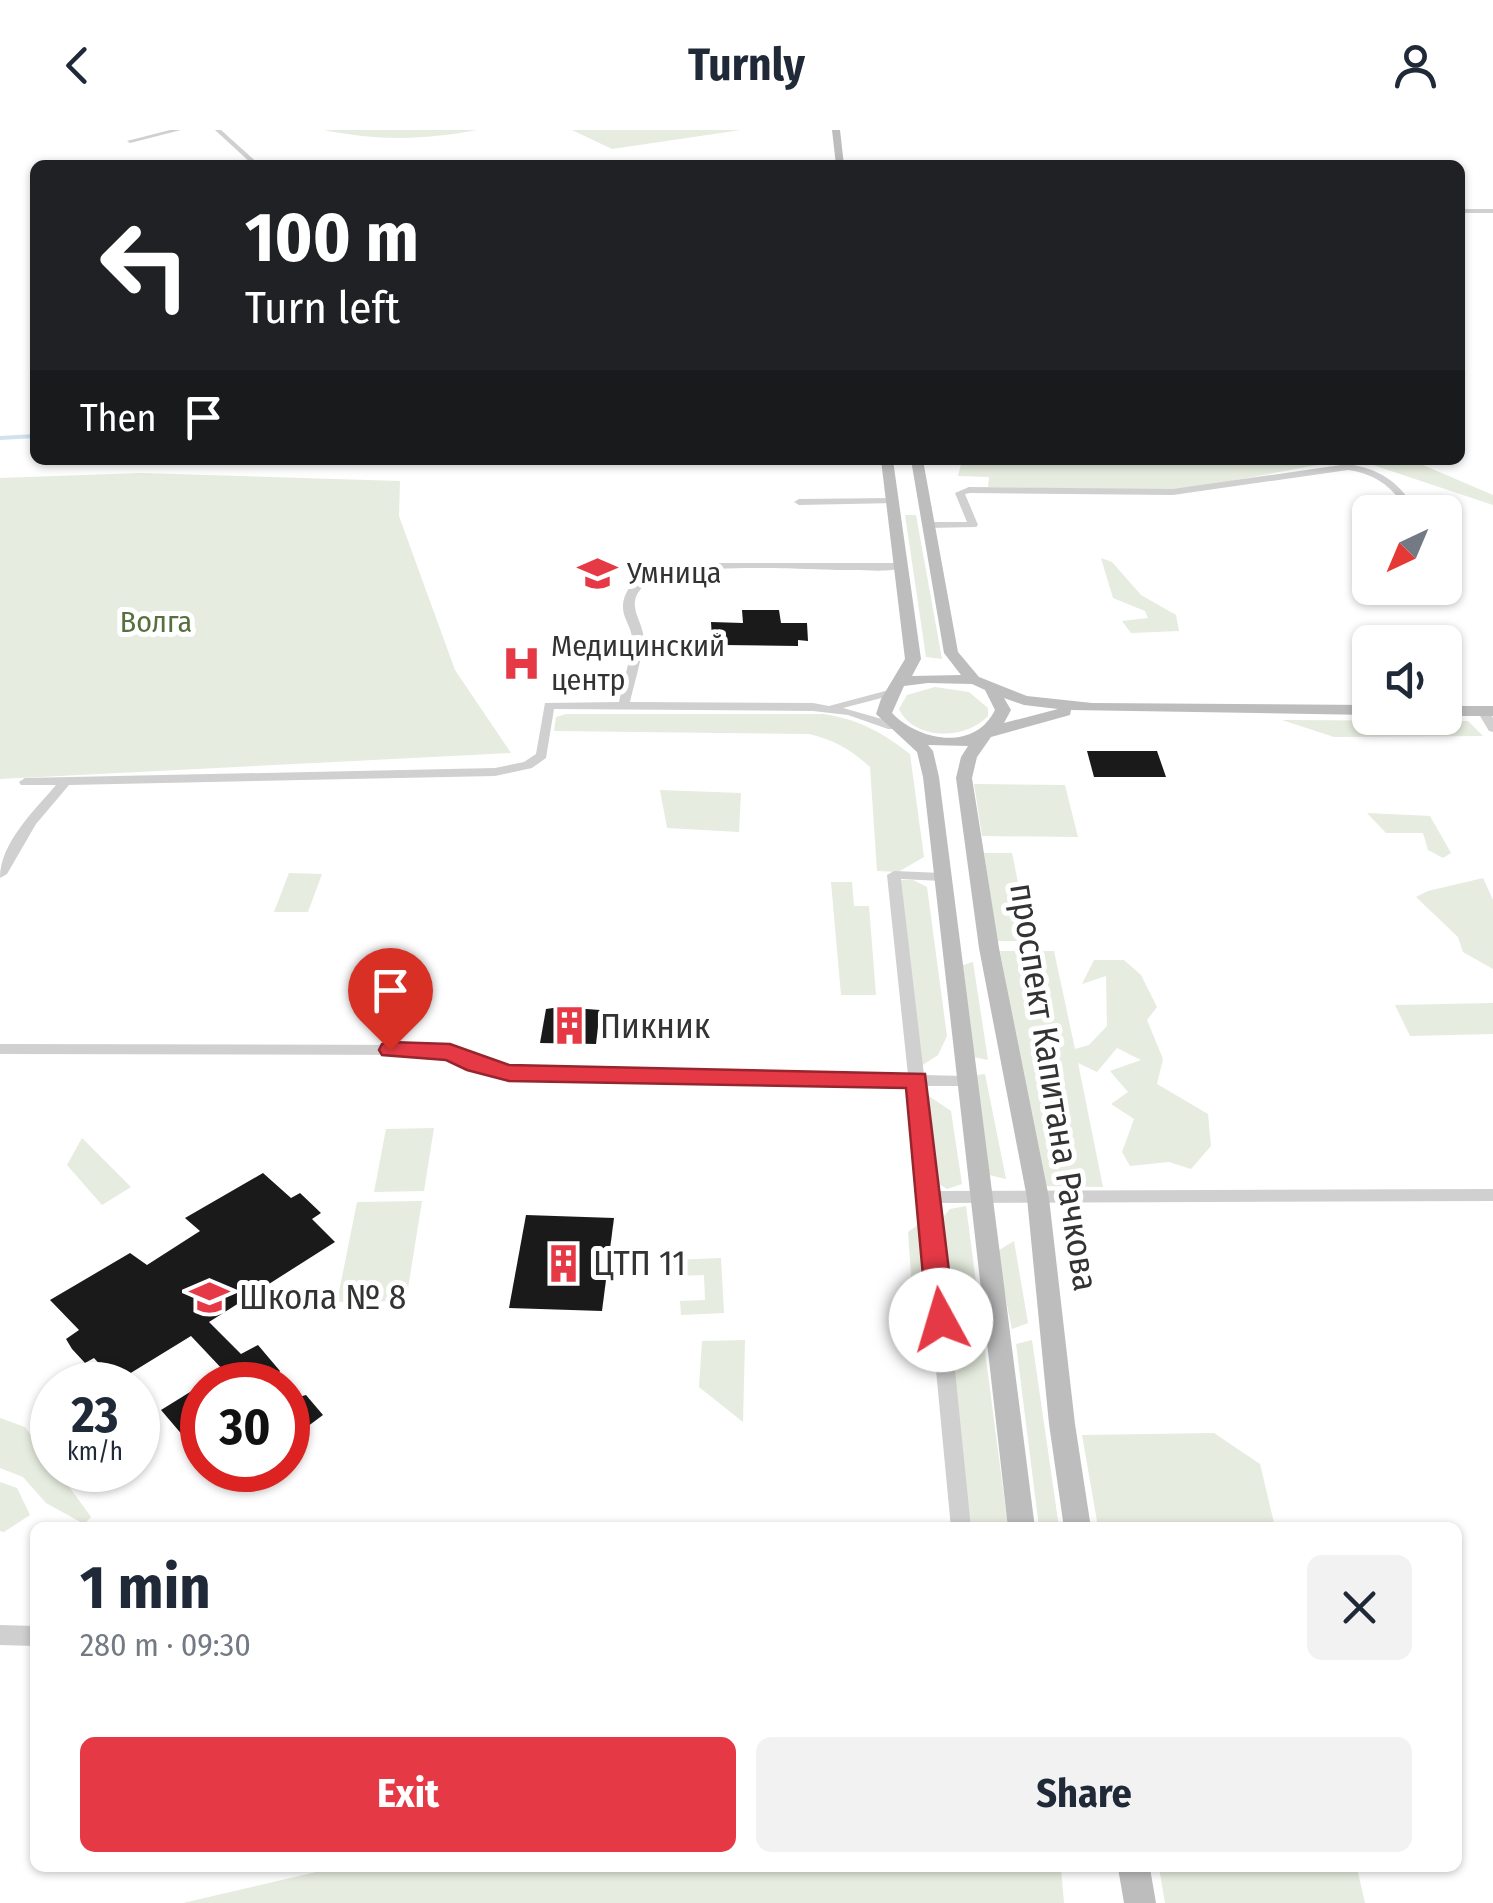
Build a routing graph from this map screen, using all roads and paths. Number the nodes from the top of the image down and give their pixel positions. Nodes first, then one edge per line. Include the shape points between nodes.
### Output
1 (178, 130) edge
2 (218, 130) edge
3 (836, 130) edge
4 (130, 141) dead end
5 (251, 160) edge
6 (839, 160) edge
7 (1465, 211) edge
8 (1493, 211) edge
9 (888, 465) edge
10 (919, 465) edge
11 (1402, 495) edge
12 (893, 501) junction
13 (800, 502) dead end
14 (928, 525) junction
15 (901, 566) junction
16 (974, 680) junction
17 (896, 687) junction
18 (992, 690) junction
19 (624, 705) junction
20 (826, 708) junction
21 (1092, 708) junction
22 (1352, 710) edge
23 (1462, 710) edge
24 (1488, 711) edge
25 (1493, 728) edge
26 (899, 730) junction
27 (986, 734) junction
28 (931, 777) junction
29 (964, 778) junction
30 (66, 781) junction
31 (25, 782) dead end
32 (0, 874) edge
33 (942, 876) junction
34 (0, 1048) edge
35 (917, 1080) junction
36 (964, 1081) junction
37 (1493, 1195) edge
38 (930, 1196) junction
39 (983, 1196) junction
40 (1038, 1198) junction
41 (959, 1522) edge
42 (1021, 1522) edge
43 (1077, 1522) edge
44 (0, 1635) edge
45 (30, 1636) edge
46 (1135, 1872) edge
47 (1140, 1903) edge

1 - 4 street
2 - 5 street
3 - 6 street
7 - 8 street
9 - 12 street
10 - 14 street
11 - 14 street via 1374,470 1348,467 1173,492 969,490 960,493 974,525
12 - 13 street
12 - 15 street
14 - 16 street via 951,653
15 - 17 street via 913,652
15 - 19 street via 718,563 658,574 628,600 627,616 638,636
16 - 17 street via 928,678
16 - 18 street
17 - 20 street
17 - 26 street via 884,714
18 - 21 street
18 - 27 street via 1003,710
19 - 20 street
19 - 30 street via 549,705 542,754 528,765 495,772
20 - 26 street
21 - 22 street
21 - 27 street
23 - 24 street
24 - 25 street
26 - 27 street via 948,742
26 - 28 street via 925,750
27 - 29 street
28 - 29 street
28 - 33 street
29 - 40 street, проспект Капитана Рачкова
30 - 31 street
30 - 32 street
33 - 35 street via 894,875
33 - 36 street
34 - 35 street via 429,1050 509,1073
35 - 36 street
35 - 38 street
36 - 39 street
37 - 40 street
38 - 39 street
38 - 41 street
39 - 40 street
39 - 42 street
40 - 43 street, проспект Капитана Рачкова
44 - 45 street
46 - 47 street

